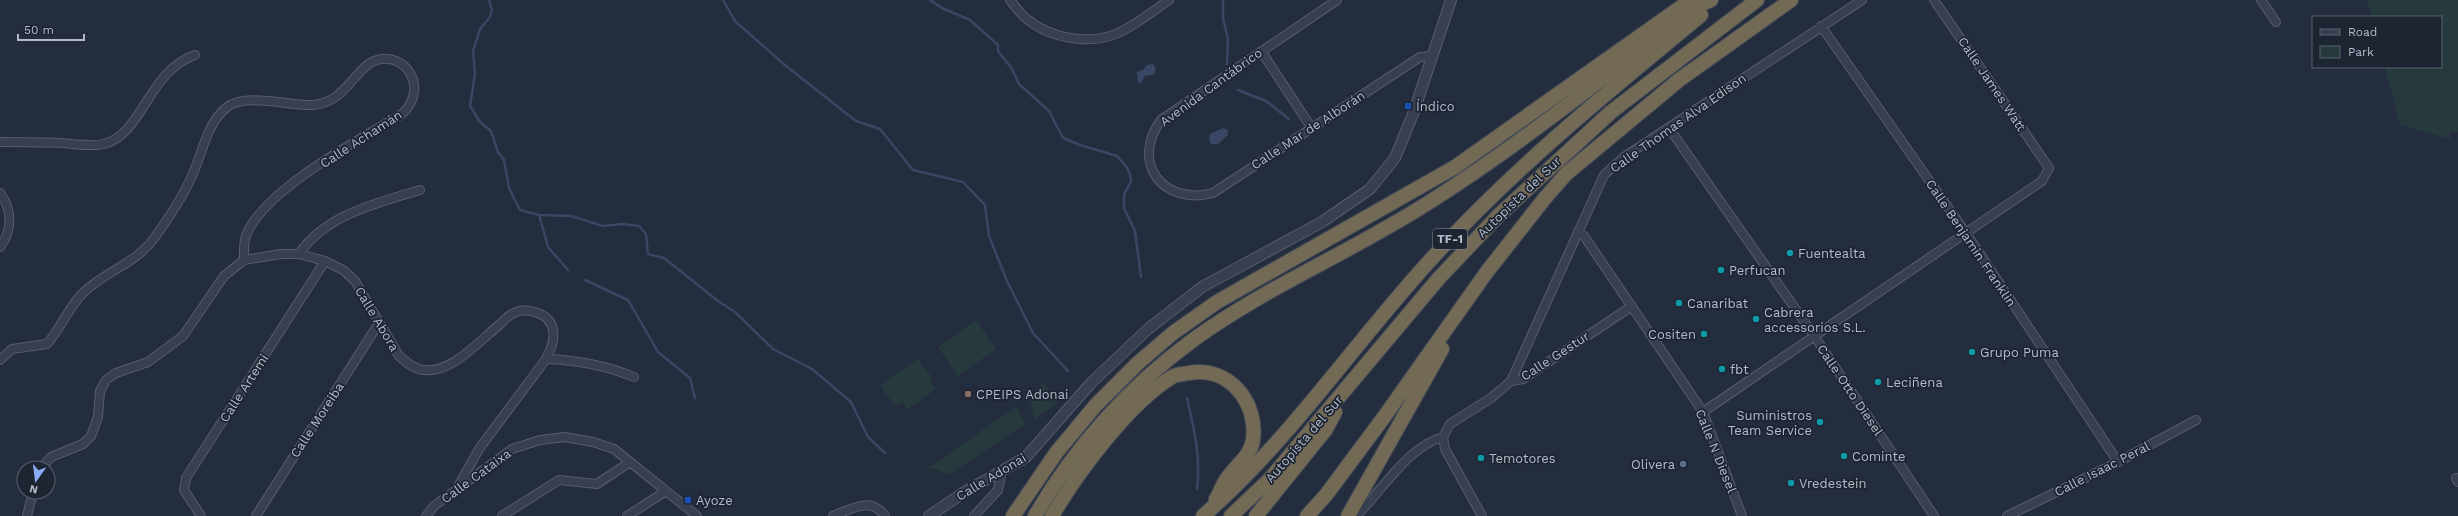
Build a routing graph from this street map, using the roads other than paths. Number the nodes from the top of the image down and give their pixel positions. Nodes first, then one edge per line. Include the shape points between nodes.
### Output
1 (1010, 0) edge
2 (1169, 0) edge
3 (1337, 0) edge
4 (1451, 0) edge
5 (1691, 0) edge
6 (1711, 0) edge
7 (1719, 0) edge
8 (1757, 0) edge
9 (1791, 0) edge
10 (1862, 0) edge
11 (1934, 0) edge
12 (2261, 0) edge
13 (2276, 22) dead end
14 (1821, 26) junction
15 (1261, 51) junction
16 (195, 55) dead end
17 (1433, 56) junction
18 (1311, 127) junction
19 (1669, 128) junction
20 (0, 142) edge
21 (420, 190) dead end
22 (0, 192) edge
23 (1180, 195) joint
24 (1578, 231) junction
25 (1966, 233) junction
26 (0, 247) edge
27 (299, 254) junction
28 (244, 260) junction
29 (325, 261) junction
30 (1486, 273) junction
31 (1632, 306) junction
32 (379, 323) junction
33 (1815, 337) junction
34 (546, 359) junction
35 (0, 360) edge
36 (634, 377) dead end
37 (1511, 381) junction
38 (1343, 394) junction
39 (1703, 412) junction
40 (2196, 420) dead end
41 (1443, 437) junction
42 (48, 460) edge
43 (630, 462) junction
44 (2118, 462) junction
45 (1002, 470) junction
46 (666, 491) junction
47 (455, 492) junction
48 (31, 500) edge
49 (1207, 513) edge
50 (27, 516) edge
51 (201, 516) edge
52 (256, 516) edge
53 (426, 516) edge
54 (502, 516) edge
55 (627, 516) edge
56 (697, 516) edge
57 (833, 516) edge
58 (885, 516) edge
59 (929, 516) edge
60 (974, 516) edge
61 (1013, 516) edge
62 (1035, 516) edge
63 (1052, 516) edge
64 (1232, 516) edge
65 (1256, 516) edge
66 (1306, 516) edge
67 (1348, 516) edge
68 (1356, 516) edge
69 (1482, 516) edge
70 (1742, 516) edge
71 (1934, 516) edge
72 (2007, 516) edge

1 - 2 street via 1027,20 1051,33 1081,39 1118,32
3 - 15 street, Avenida Cantábrico
4 - 17 street, Calle Adonai
5 - 61 highway via 1454,167 1217,302 1173,333 1138,363 1095,406 1056,453
6 - 62 highway via 1698,6 1525,138 1429,203 1252,302 1193,340 1152,374 1113,412 1083,446
7 - 49 highway, Autopista del Sur / TF-1 via 1570,123 1472,215 1381,316 1290,428
8 - 38 highway, Autopista del Sur / TF-1 via 1611,112 1498,216 1439,278
9 - 30 highway via 1679,80 1567,173 1544,198
10 - 14 street, Calle Thomas Alva Edison
11 - 25 street, Calle James Watt via 2049,168 2042,181
12 - 13 street
14 - 19 street, Calle Thomas Alva Edison
14 - 25 street, Calle Benjamin Franklin
15 - 18 street
15 - 23 street, Avenida Cantábrico via 1160,120 1153,131 1148,154 1150,167 1167,188
16 - 20 street via 182,59 167,72 126,132 111,141 86,145
17 - 18 street, Calle Mar de Alborán via 1420,57
17 - 45 street, Calle Adonai via 1395,158 1370,189 1322,222 1202,287 1148,329 1091,383 1026,458
18 - 23 street, Calle Mar de Alborán via 1213,194 1197,198
19 - 24 street, Calle Thomas Alva Edison via 1624,157 1604,175
19 - 33 street, Calle Otto Diesel
21 - 27 street via 368,206 333,223 308,241
22 - 26 street via 8,203 9,220 7,236
24 - 31 street, Calle N Diesel
24 - 37 street, Calle Thomas Alva Edison
25 - 33 street
25 - 44 street, Calle Benjamin Franklin
27 - 28 street, Calle Abora
27 - 29 street, Calle Abora
28 - 35 street, Calle Achamán via 246,234 269,202 411,106 416,92 415,84 412,74 402,64 378,59 367,64 335,97 313,105 251,101 227,107 216,119 191,179 147,248 82,293 47,344 12,349
28 - 42 street, Calle Abora via 224,276 183,336 148,362 116,373 106,380 100,391 98,417 91,436 83,444
29 - 32 street, Calle Abora via 343,270 355,281
29 - 51 street, Calle Artemi via 186,478 184,490
30 - 66 highway via 1375,429 1326,495
30 - 67 highway
31 - 37 street, Calle Gestur via 1523,379
31 - 39 street, Calle N Diesel
32 - 34 street, Calle Abora via 399,356 410,365 422,370 437,369 451,363 514,313 527,309 542,314 554,330 554,344
32 - 52 street, Calle Moreiba
33 - 39 street
33 - 71 street, Calle Otto Diesel
34 - 36 street via 583,361 611,367
34 - 47 street, Calle Abora via 479,449
37 - 41 street, Calle Gestur via 1491,398 1450,424
38 - 64 highway, Autopista del Sur / TF-1 via 1270,479
38 - 65 highway via 1326,429
39 - 70 street, Calle N Diesel
40 - 44 street, Calle Isaac Peral
41 - 68 street via 1429,441
41 - 69 street via 1445,449
43 - 46 street, Calle Cataixa
43 - 47 street, Calle Cataixa via 614,449 593,442 565,437 540,440 512,449
43 - 54 street via 596,484 558,480
44 - 72 street, Calle Isaac Peral
45 - 59 street, Calle Adonai
45 - 60 street via 998,490
46 - 55 street
46 - 56 street, Calle Cataixa
47 - 53 street, Calle Cataixa via 434,506
48 - 50 street
49 - 63 highway via 1226,480 1246,456 1253,441 1252,412 1244,396 1225,378 1198,371 1173,376 1119,425 1070,485
57 - 58 street via 863,504 873,505

